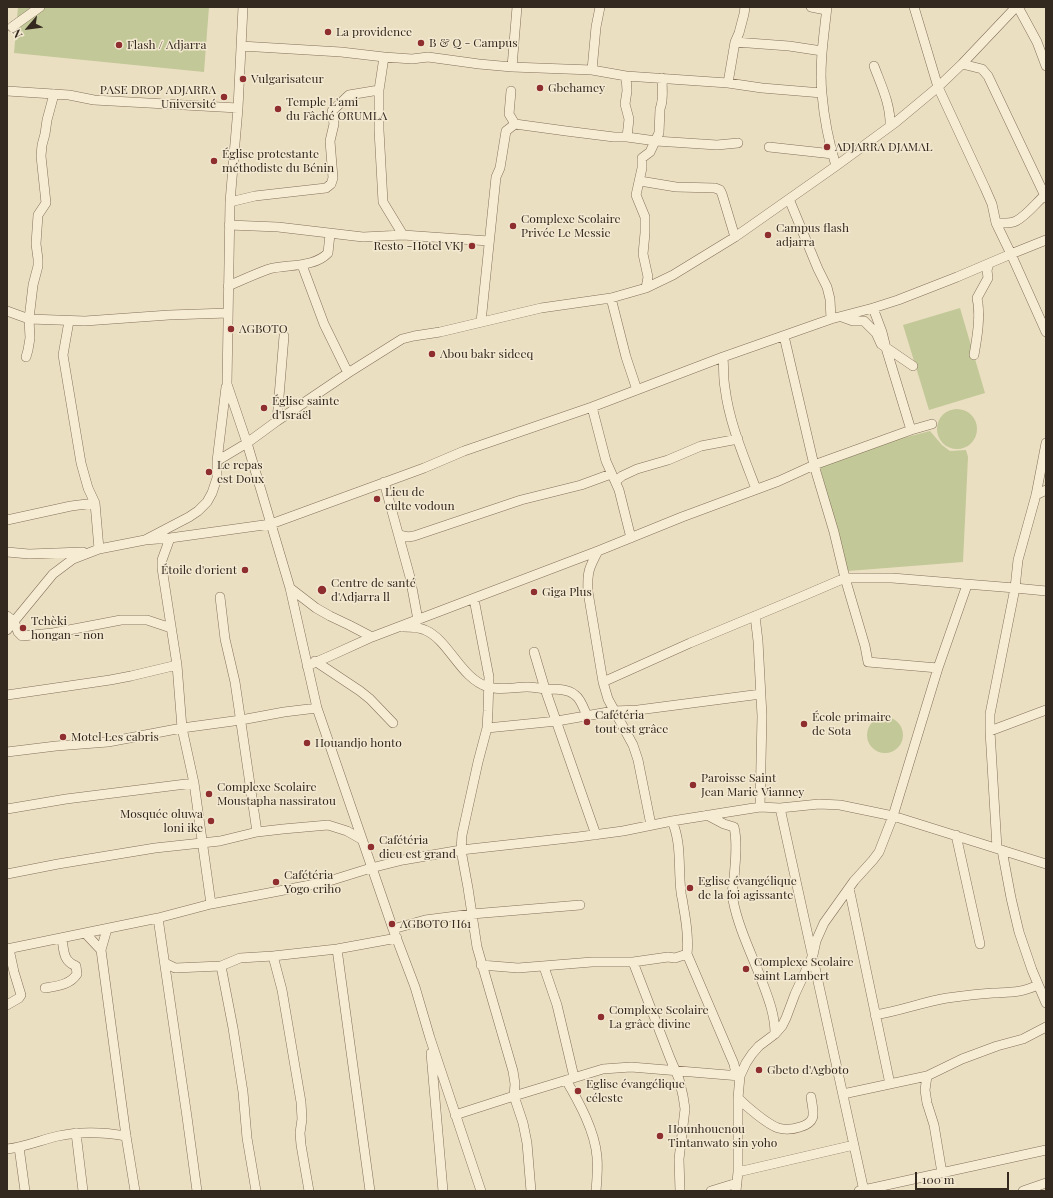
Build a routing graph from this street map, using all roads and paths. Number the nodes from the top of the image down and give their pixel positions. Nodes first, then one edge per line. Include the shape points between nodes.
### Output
1 (40, 7) edge
2 (243, 7) edge
3 (517, 7) edge
4 (600, 7) edge
5 (745, 7) edge
6 (811, 7) edge
7 (914, 7) edge
8 (1017, 7) edge
9 (827, 8) edge
10 (12, 27) dead end
11 (735, 42) junction
12 (241, 46) junction
13 (822, 51) junction
14 (384, 57) junction
15 (962, 64) junction
16 (874, 66) dead end
17 (1046, 66) edge
18 (512, 67) junction
19 (592, 70) junction
20 (626, 76) junction
21 (662, 78) junction
22 (728, 83) junction
23 (938, 87) junction
24 (379, 90) junction
25 (7, 91) edge
26 (510, 91) dead end
27 (822, 93) junction
28 (54, 94) junction
29 (238, 108) junction
30 (516, 124) junction
31 (890, 126) junction
32 (627, 137) junction
33 (656, 141) junction
34 (738, 144) dead end
35 (769, 147) dead end
36 (833, 154) junction
37 (836, 166) junction
38 (640, 181) junction
39 (1045, 196) edge
40 (789, 199) junction
41 (230, 202) junction
42 (996, 223) junction
43 (229, 225) junction
44 (330, 234) junction
45 (402, 235) junction
46 (735, 237) junction
47 (1046, 240) edge
48 (489, 241) junction
49 (1011, 254) junction
50 (988, 264) junction
51 (302, 265) junction
52 (228, 286) junction
53 (646, 288) junction
54 (612, 298) junction
55 (873, 308) junction
56 (7, 311) edge
57 (228, 313) junction
58 (842, 316) junction
59 (832, 319) junction
60 (29, 320) junction
61 (69, 321) junction
62 (481, 322) junction
63 (1046, 332) edge
64 (284, 336) dead end
65 (784, 336) junction
66 (886, 348) junction
67 (974, 355) dead end
68 (26, 357) dead end
69 (723, 357) junction
70 (913, 366) dead end
71 (348, 373) junction
72 (226, 384) junction
73 (637, 390) junction
74 (592, 407) junction
75 (277, 421) junction
76 (932, 424) dead end
77 (911, 430) junction
78 (738, 439) junction
79 (247, 443) junction
80 (1046, 443) edge
81 (216, 461) junction
82 (814, 465) junction
83 (613, 477) junction
84 (384, 482) junction
85 (756, 489) junction
86 (1046, 490) edge
87 (1036, 495) junction
88 (95, 503) junction
89 (7, 520) edge
90 (271, 524) junction
91 (399, 535) junction
92 (170, 538) junction
93 (631, 538) junction
94 (145, 540) junction
95 (99, 549) junction
96 (598, 551) junction
97 (7, 552) edge
98 (89, 552) junction
99 (845, 578) junction
100 (967, 584) junction
101 (290, 588) junction
102 (1015, 588) junction
103 (1046, 591) edge
104 (220, 596) dead end
105 (474, 599) junction
106 (755, 616) junction
107 (10, 619) edge
108 (418, 620) junction
109 (401, 626) junction
110 (171, 628) junction
111 (7, 630) edge
112 (372, 637) junction
113 (534, 652) dead end
114 (311, 664) junction
115 (177, 665) junction
116 (938, 668) junction
117 (603, 682) junction
118 (489, 687) junction
119 (545, 689) junction
120 (761, 694) junction
121 (7, 695) edge
122 (317, 708) junction
123 (1046, 710) edge
124 (614, 711) junction
125 (587, 716) junction
126 (241, 720) junction
127 (556, 721) junction
128 (393, 724) dead end
129 (182, 728) junction
130 (487, 728) junction
131 (990, 731) junction
132 (7, 752) edge
133 (194, 783) junction
134 (760, 807) junction
135 (780, 808) junction
136 (7, 809) edge
137 (707, 815) junction
138 (893, 816) junction
139 (672, 821) junction
140 (650, 825) junction
141 (257, 832) junction
142 (596, 835) junction
143 (956, 836) junction
144 (361, 839) junction
145 (202, 843) junction
146 (999, 849) junction
147 (461, 850) junction
148 (1046, 864) edge
149 (371, 868) junction
150 (7, 874) edge
151 (849, 888) junction
152 (211, 904) junction
153 (580, 905) dead end
154 (472, 914) junction
155 (158, 918) junction
156 (107, 929) junction
157 (393, 929) junction
158 (86, 934) junction
159 (397, 938) junction
160 (62, 939) junction
161 (980, 944) dead end
162 (8, 949) edge
163 (337, 949) junction
164 (101, 950) junction
165 (687, 954) junction
166 (812, 955) junction
167 (273, 956) junction
168 (633, 962) junction
169 (165, 963) junction
170 (482, 965) junction
171 (221, 966) junction
172 (544, 967) junction
173 (1038, 985) junction
174 (44, 988) dead end
175 (1046, 1003) edge
176 (7, 1005) edge
177 (875, 1015) junction
178 (1046, 1027) edge
179 (775, 1034) junction
180 (430, 1038) junction
181 (676, 1072) junction
182 (737, 1076) junction
183 (927, 1076) junction
184 (570, 1079) junction
185 (890, 1084) junction
186 (843, 1094) junction
187 (514, 1096) junction
188 (811, 1097) dead end
189 (738, 1098) junction
190 (455, 1116) junction
191 (76, 1133) junction
192 (126, 1136) junction
193 (854, 1145) junction
194 (19, 1147) junction
195 (7, 1149) edge
196 (1046, 1150) edge
197 (738, 1172) junction
198 (942, 1173) junction
199 (1046, 1183) edge
200 (737, 1187) edge
201 (25, 1191) edge
202 (83, 1191) edge
203 (135, 1191) edge
204 (197, 1191) edge
205 (256, 1191) edge
206 (309, 1191) edge
207 (370, 1191) edge
208 (443, 1191) edge
209 (481, 1191) edge
210 (530, 1191) edge
211 (596, 1191) edge
212 (680, 1191) edge
213 (711, 1191) edge
214 (862, 1191) edge
215 (1022, 1191) edge

1 - 10 street
2 - 12 street
3 - 18 street
4 - 19 street
5 - 11 street
6 - 9 street
7 - 23 street
8 - 15 street
8 - 17 street via 1037,42
9 - 13 street
11 - 13 street
11 - 22 street
12 - 14 street
12 - 29 street
13 - 27 street
14 - 18 street via 428,57
14 - 24 street
15 - 23 street
15 - 39 street via 982,69 988,76
16 - 31 street via 890,111
18 - 19 street
19 - 20 street
20 - 21 street
20 - 32 street via 627,91 624,104 629,119
21 - 22 street
21 - 33 street via 660,133
22 - 27 street
23 - 31 street
23 - 42 street via 992,204
24 - 41 street via 349,95 332,111 332,178 331,184 326,188 256,196
24 - 45 street via 383,202
25 - 28 street
26 - 30 street via 509,114
27 - 36 street
28 - 29 street via 94,100
28 - 60 street via 42,145 46,203 38,216 38,266
29 - 41 street
30 - 32 street
30 - 48 street via 506,131 496,178
31 - 37 street
32 - 33 street
33 - 34 street
33 - 38 street via 650,152 642,158
35 - 36 street
36 - 37 street
37 - 40 street
38 - 46 street via 720,190
38 - 53 street via 636,195 645,217 643,254 648,277
39 - 42 street via 1015,221
40 - 46 street
40 - 59 street via 827,287
41 - 43 street
42 - 49 street
43 - 44 street via 278,227
43 - 52 street
44 - 45 street via 364,237
44 - 51 street via 328,254 324,258
45 - 48 street
46 - 53 street
47 - 49 street
48 - 62 street
49 - 50 street
49 - 63 street
50 - 55 street
50 - 67 street via 988,278 977,298 979,307
51 - 52 street via 269,269
51 - 71 street via 324,324
52 - 57 street
53 - 54 street
54 - 62 street via 541,308
54 - 73 street
55 - 58 street
55 - 66 street
56 - 60 street
57 - 61 street
57 - 72 street
58 - 59 street
58 - 66 street via 853,321 864,320
59 - 65 street
60 - 61 street
60 - 68 street via 30,338
61 - 88 street via 63,355 81,463
62 - 71 street via 402,339
64 - 75 street
65 - 69 street
65 - 82 street
66 - 70 street
66 - 77 street
69 - 73 street
69 - 78 street via 728,407
71 - 75 street
72 - 79 street
72 - 81 street
73 - 74 street
74 - 83 street
74 - 84 street via 464,451
75 - 79 street
76 - 77 street
77 - 82 street
78 - 83 street via 701,446 672,459
78 - 85 street
79 - 81 street
79 - 90 street
80 - 87 street
81 - 94 street via 217,478 207,502 189,517
82 - 85 street
82 - 99 street
83 - 91 street via 521,500 414,536
83 - 93 street via 623,502
84 - 90 street
84 - 91 street
85 - 93 street
86 - 87 street
87 - 102 street via 1018,560
88 - 89 street
88 - 95 street
90 - 92 street
90 - 101 street
91 - 108 street
92 - 94 street
92 - 110 street via 162,564
93 - 96 street
94 - 95 street
95 - 98 street
96 - 105 street
96 - 117 street via 587,577
97 - 98 street
98 - 107 street via 53,574
99 - 100 street via 892,578
99 - 106 street
99 - 116 street via 868,662
100 - 102 street
100 - 116 street
101 - 112 street via 316,608
101 - 114 street
102 - 103 street
102 - 131 street via 990,714
104 - 126 street via 225,639
105 - 108 street
105 - 118 street
106 - 117 street
106 - 120 street
107 - 110 street via 22,636 121,620 147,620
107 - 111 street
108 - 109 street
109 - 112 street
109 - 118 street via 425,630 438,638 472,678
110 - 115 street
112 - 114 street
113 - 119 street
114 - 122 street
114 - 128 street via 360,691
115 - 121 street via 110,680
115 - 129 street
116 - 138 street
117 - 124 street
118 - 119 street
118 - 130 street
119 - 125 street via 562,689 575,695
119 - 127 street
120 - 124 street
120 - 134 street
122 - 126 street
122 - 144 street
123 - 131 street
124 - 125 street
124 - 140 street via 633,745 638,760
125 - 127 street
126 - 129 street
126 - 141 street
127 - 130 street
127 - 142 street
129 - 132 street via 108,742
129 - 133 street
130 - 147 street via 462,835
131 - 146 street
133 - 136 street
133 - 145 street
134 - 135 street
134 - 137 street
135 - 138 street via 819,804 840,805
135 - 166 street
137 - 139 street
137 - 179 street via 734,827 736,834 732,898 768,998
138 - 143 street
138 - 151 street via 879,852
139 - 140 street
139 - 165 street via 678,837 681,893 689,943
140 - 142 street
141 - 144 street via 328,825
141 - 145 street via 220,842
142 - 147 street
143 - 146 street
143 - 161 street
144 - 149 street
145 - 150 street via 154,848
145 - 152 street
146 - 148 street
146 - 173 street via 1019,932
147 - 149 street
147 - 154 street
149 - 152 street via 326,882
149 - 157 street
151 - 166 street via 824,923
151 - 177 street
152 - 155 street
153 - 154 street
154 - 157 street via 425,920
154 - 170 street
155 - 156 street
155 - 169 street
156 - 158 street
156 - 164 street
157 - 159 street
158 - 160 street
158 - 164 street
159 - 163 street
159 - 180 street
160 - 162 street
160 - 174 street via 66,960 76,966 77,974 62,986
162 - 176 street via 21,995
163 - 167 street
163 - 207 street
164 - 192 street
165 - 168 street via 675,958
165 - 182 street
166 - 179 street via 786,1018
166 - 186 street
167 - 171 street via 240,958
167 - 206 street via 282,990 301,1102 301,1146
168 - 172 street via 592,962
168 - 181 street
169 - 171 street via 175,968
169 - 204 street
170 - 172 street
170 - 187 street via 513,1072
171 - 205 street via 233,1028
172 - 184 street via 557,1006
173 - 175 street
173 - 177 street via 1013,993 946,998
177 - 185 street
178 - 183 street via 1023,1039 997,1046
179 - 182 street via 759,1046
180 - 190 street
180 - 208 street
181 - 182 street
181 - 184 street via 631,1067 603,1068
181 - 212 street via 685,1109 679,1159
182 - 189 street
183 - 185 street
183 - 198 street via 927,1103 934,1125
184 - 187 street
184 - 211 street via 594,1137 597,1157
185 - 186 street
186 - 193 street
187 - 190 street
187 - 210 street via 527,1143
188 - 189 street via 814,1116 811,1122 798,1128 785,1129 775,1127
189 - 197 street
190 - 209 street
191 - 192 street
191 - 194 street
191 - 202 street
192 - 203 street
193 - 197 street
193 - 214 street
194 - 195 street
194 - 201 street
196 - 198 street
197 - 200 street
198 - 214 street
199 - 215 street
200 - 213 street

